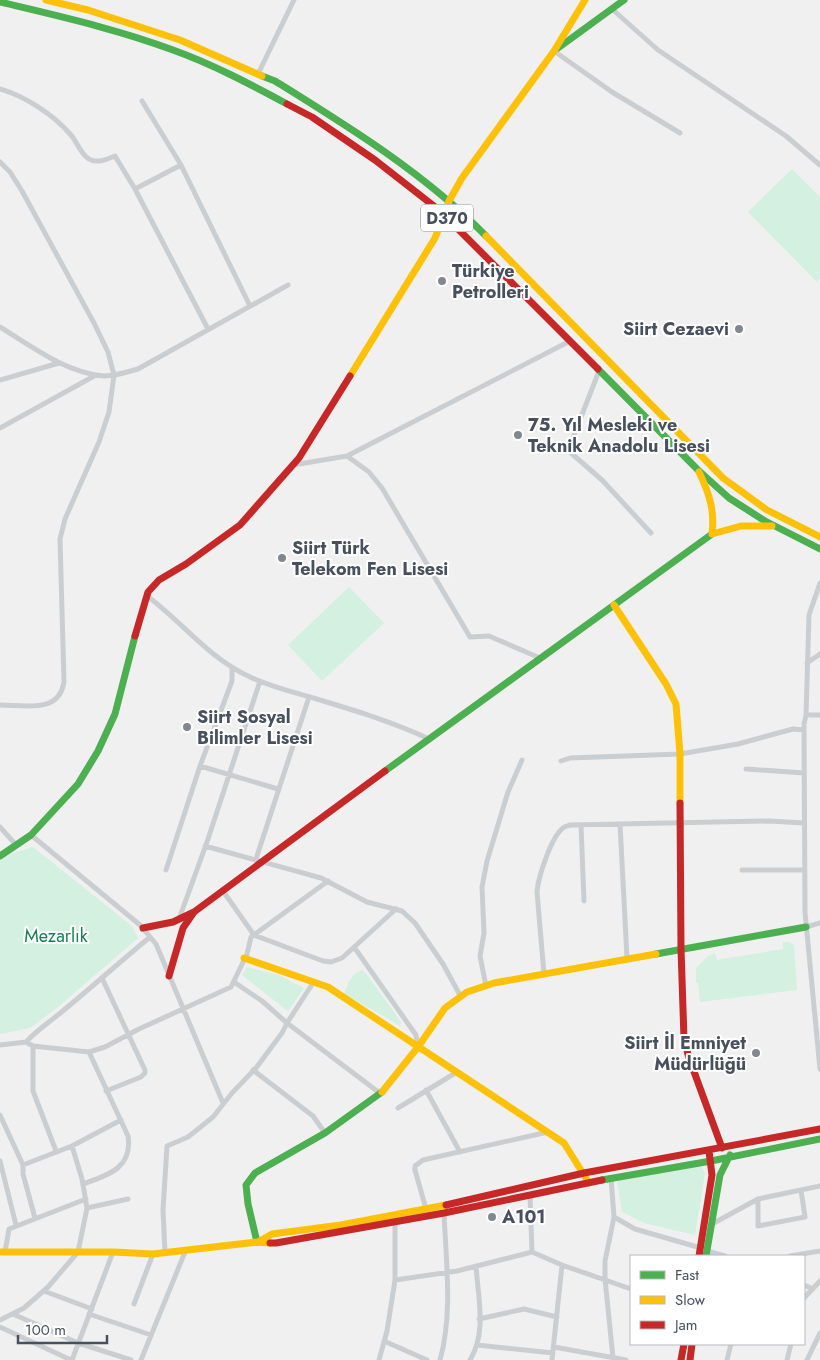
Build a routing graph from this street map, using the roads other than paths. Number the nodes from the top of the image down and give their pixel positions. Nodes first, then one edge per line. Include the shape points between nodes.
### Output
1 (46, 0) edge
2 (294, 0) edge
3 (585, 0) edge
4 (624, 0) edge
5 (0, 2) edge
6 (612, 9) junction
7 (554, 51) junction
8 (258, 74) junction
9 (0, 89) edge
10 (142, 102) dead end
11 (680, 133) dead end
12 (0, 162) edge
13 (181, 165) junction
14 (820, 165) edge
15 (135, 189) junction
16 (449, 201) junction
17 (444, 216) junction
18 (288, 285) dead end
19 (250, 306) junction
20 (0, 326) edge
21 (208, 329) junction
22 (570, 342) junction
23 (59, 363) junction
24 (599, 371) junction
25 (97, 374) junction
26 (114, 375) junction
27 (0, 380) edge
28 (0, 428) edge
29 (347, 456) junction
30 (293, 466) junction
31 (698, 470) junction
32 (774, 526) junction
33 (652, 533) dead end
34 (712, 534) junction
35 (820, 537) edge
36 (820, 549) edge
37 (820, 583) edge
38 (147, 596) junction
39 (614, 605) junction
40 (820, 654) edge
41 (540, 658) junction
42 (807, 663) junction
43 (232, 667) junction
44 (260, 681) junction
45 (309, 697) junction
46 (0, 705) edge
47 (806, 715) junction
48 (820, 715) edge
49 (804, 730) junction
50 (429, 739) junction
51 (680, 754) junction
52 (522, 760) dead end
53 (561, 761) dead end
54 (200, 766) junction
55 (746, 769) dead end
56 (804, 773) junction
57 (229, 774) junction
58 (278, 789) junction
59 (681, 823) junction
60 (804, 823) junction
61 (620, 824) junction
62 (581, 825) junction
63 (0, 827) edge
64 (31, 835) junction
65 (16, 845) junction
66 (205, 846) junction
67 (0, 856) edge
68 (260, 860) junction
69 (166, 870) dead end
70 (742, 870) dead end
71 (804, 870) junction
72 (328, 881) junction
73 (223, 891) junction
74 (584, 901) dead end
75 (396, 909) junction
76 (194, 912) junction
77 (178, 919) junction
78 (820, 923) edge
79 (806, 927) junction
80 (142, 928) junction
81 (254, 934) junction
82 (150, 937) junction
83 (354, 947) junction
84 (681, 949) junction
85 (244, 958) junction
86 (627, 958) junction
87 (544, 974) junction
88 (169, 976) junction
89 (102, 978) junction
90 (234, 982) junction
91 (314, 983) junction
92 (486, 986) junction
93 (460, 997) junction
94 (183, 1010) junction
95 (287, 1023) junction
96 (128, 1035) junction
97 (26, 1042) junction
98 (0, 1045) edge
99 (33, 1046) junction
100 (418, 1047) junction
101 (89, 1052) junction
102 (253, 1070) junction
103 (820, 1070) edge
104 (457, 1072) junction
105 (426, 1090) junction
106 (106, 1091) junction
107 (381, 1094) junction
108 (224, 1104) junction
109 (398, 1108) dead end
110 (0, 1115) edge
111 (121, 1120) junction
112 (820, 1129) edge
113 (548, 1132) junction
114 (325, 1134) junction
115 (820, 1139) edge
116 (72, 1146) junction
117 (734, 1146) junction
118 (722, 1148) junction
119 (56, 1151) junction
120 (709, 1151) junction
121 (460, 1152) junction
122 (728, 1158) junction
123 (711, 1161) junction
124 (0, 1162) edge
125 (23, 1164) junction
126 (584, 1173) junction
127 (611, 1178) junction
128 (589, 1183) junction
129 (83, 1184) junction
130 (820, 1186) edge
131 (801, 1190) junction
132 (530, 1195) junction
133 (128, 1198) dead end
134 (86, 1199) junction
135 (758, 1199) junction
136 (87, 1208) junction
137 (426, 1210) junction
138 (444, 1213) junction
139 (614, 1217) junction
140 (35, 1218) junction
141 (395, 1222) junction
142 (712, 1224) junction
143 (16, 1225) junction
144 (257, 1242) junction
145 (820, 1251) edge
146 (2, 1252) edge
147 (78, 1252) junction
148 (114, 1252) junction
149 (185, 1252) junction
150 (532, 1252) junction
151 (705, 1252) edge
152 (165, 1253) junction
153 (153, 1254) junction
154 (720, 1255) edge
155 (796, 1255) edge
156 (562, 1265) junction
157 (476, 1266) junction
158 (447, 1272) junction
159 (604, 1279) junction
160 (395, 1280) junction
161 (820, 1281) edge
162 (805, 1285) edge
163 (630, 1289) edge
164 (813, 1289) junction
165 (44, 1290) junction
166 (805, 1297) edge
167 (134, 1304) dead end
168 (90, 1311) junction
169 (13, 1314) junction
170 (557, 1317) junction
171 (479, 1318) junction
172 (0, 1320) edge
173 (0, 1328) edge
174 (820, 1333) edge
175 (151, 1336) junction
176 (384, 1341) junction
177 (78, 1343) junction
178 (814, 1344) junction
179 (477, 1345) junction
180 (684, 1345) edge
181 (692, 1345) edge
182 (731, 1345) edge
183 (791, 1345) edge
184 (820, 1347) edge
185 (553, 1350) junction
186 (614, 1358) junction
187 (71, 1360) edge
188 (131, 1360) edge
189 (141, 1360) edge
190 (379, 1360) edge
191 (427, 1360) edge
192 (440, 1360) edge
193 (470, 1360) edge
194 (552, 1360) edge
195 (626, 1360) edge
196 (681, 1360) edge
197 (690, 1360) edge
198 (727, 1360) edge
199 (787, 1360) edge
200 (808, 1360) edge

1 - 8 main road, D370 via 180,40
2 - 8 street
3 - 7 main road
4 - 6 main road
5 - 17 main road, D370 via 93,24 174,50 249,83 312,117 375,160
6 - 7 main road
6 - 14 street via 658,50 786,136
7 - 11 street via 612,92
7 - 16 main road via 462,178
8 - 16 main road, D370 via 353,129
9 - 15 street via 60,123 88,159 103,160 115,156
10 - 13 street
12 - 26 street via 22,192 94,323 108,352
13 - 15 street
13 - 19 street
15 - 21 street
16 - 17 main road
16 - 35 main road, D370 via 723,478 767,510
17 - 22 main road, D370
17 - 30 main road via 435,238
18 - 19 street
19 - 21 street
20 - 23 street
21 - 26 street via 138,369
22 - 24 main road, D370
22 - 29 street
23 - 25 street
23 - 27 street
24 - 31 main road, D370
24 - 33 street via 574,435 571,453 602,480
25 - 26 street
25 - 28 street
26 - 46 street via 109,412 65,519 60,539 62,693 47,705
29 - 30 street
29 - 41 street via 369,472 382,488 470,637 490,636
30 - 38 main road via 240,525 159,580
31 - 32 main road, D370 via 729,498
31 - 34 main road via 712,498
32 - 34 main road via 727,527
32 - 36 main road, D370
34 - 39 main road
37 - 42 street via 809,615
38 - 43 street
38 - 64 main road via 115,714 98,751 78,784
39 - 41 main road
39 - 51 main road via 676,704
40 - 42 street
41 - 50 main road
42 - 47 street
43 - 44 street
43 - 54 street via 232,681
44 - 45 street
44 - 57 street
45 - 50 street via 403,726
45 - 58 street
47 - 48 street
47 - 49 street
49 - 51 street via 793,729 738,744
49 - 56 street
50 - 68 main road
51 - 53 street
51 - 59 main road
52 - 92 street via 508,792 482,887 484,932 480,956
54 - 57 street
54 - 69 street
55 - 56 street
56 - 60 street
57 - 58 street
57 - 66 street
58 - 68 street
59 - 60 street
59 - 61 street
59 - 84 main road
60 - 71 street
61 - 62 street
61 - 86 street
62 - 74 street
62 - 87 street via 563,828 556,837 538,881
63 - 65 street
64 - 65 main road
64 - 80 street
65 - 67 main road
66 - 68 street
66 - 77 street
68 - 72 street
68 - 73 main road
70 - 71 street
71 - 79 street
72 - 75 street via 368,902
72 - 81 street
73 - 76 main road
73 - 81 street
75 - 83 street
75 - 93 street via 415,923 443,964
76 - 77 main road
76 - 88 main road via 183,928
77 - 80 main road
78 - 79 street
79 - 84 main road
79 - 103 street
80 - 82 street
81 - 83 street via 323,961 342,958
81 - 85 street
82 - 88 street
82 - 89 street
83 - 100 street via 416,1035
84 - 86 main road
84 - 118 main road via 684,1039
85 - 90 street
85 - 91 main road
86 - 87 main road
87 - 92 main road
88 - 94 street
89 - 96 street
89 - 97 street
90 - 94 street via 232,987
90 - 95 street
91 - 95 street
91 - 100 main road via 328,987
92 - 93 main road
93 - 100 main road via 446,1008
94 - 96 street
94 - 108 street
95 - 102 street
95 - 107 street
96 - 101 street
96 - 106 street via 144,1073
97 - 98 street
97 - 99 street
99 - 101 street
99 - 119 street via 33,1091
100 - 104 main road
100 - 107 main road
101 - 106 street
102 - 108 street
102 - 114 street via 313,1116
104 - 105 street
104 - 113 main road
105 - 109 street
105 - 121 street
106 - 111 street
107 - 114 main road
108 - 152 street via 188,1137 167,1146 163,1210
110 - 125 street
111 - 116 street
111 - 129 street via 128,1136 127,1155 113,1173
112 - 117 main road
113 - 121 street
113 - 126 main road via 564,1143
114 - 144 main road via 255,1172 249,1180 246,1185 248,1204
115 - 122 main road
116 - 119 street
116 - 129 street
117 - 118 main road
117 - 122 main road
118 - 120 main road
119 - 125 street
120 - 123 main road
120 - 126 main road
121 - 137 street via 423,1160 415,1166
122 - 123 main road
122 - 142 main road via 720,1175
123 - 127 main road
123 - 151 main road
124 - 143 street
125 - 140 street
126 - 128 main road
126 - 137 main road
127 - 128 main road
127 - 139 street
128 - 132 main road
129 - 134 street
130 - 131 street
131 - 135 street
131 - 135 street via 805,1217 758,1226
132 - 138 main road
132 - 150 street
133 - 136 street
134 - 136 street
134 - 140 street
135 - 142 street
136 - 147 street
137 - 144 main road via 272,1234
138 - 141 main road
138 - 158 street
139 - 151 street via 635,1229
139 - 159 street
140 - 143 street
141 - 144 main road via 276,1243
141 - 160 street
142 - 151 main road
143 - 146 street via 9,1229
144 - 149 main road
145 - 155 street
146 - 147 main road
147 - 148 main road
147 - 165 street
148 - 153 main road
148 - 168 street
149 - 152 main road
149 - 175 street
150 - 156 street
150 - 157 street
151 - 154 street
152 - 153 main road
153 - 167 street
156 - 159 street
156 - 170 street
157 - 158 street
157 - 171 street
158 - 160 street
158 - 192 street via 444,1344
159 - 163 street
159 - 186 street
160 - 176 street
161 - 164 street
162 - 164 street
164 - 166 street
165 - 168 street
165 - 169 street
168 - 175 street
168 - 177 street
169 - 172 street
169 - 177 street
170 - 171 street via 524,1309
170 - 185 street
171 - 179 street
173 - 187 street
174 - 178 street
175 - 189 street
176 - 190 street
176 - 191 street
177 - 187 street
177 - 188 street
178 - 184 street
178 - 200 street
179 - 185 street
179 - 193 street
180 - 196 main road
181 - 197 main road
182 - 198 street
183 - 199 street
185 - 186 street
185 - 194 street
186 - 195 street

